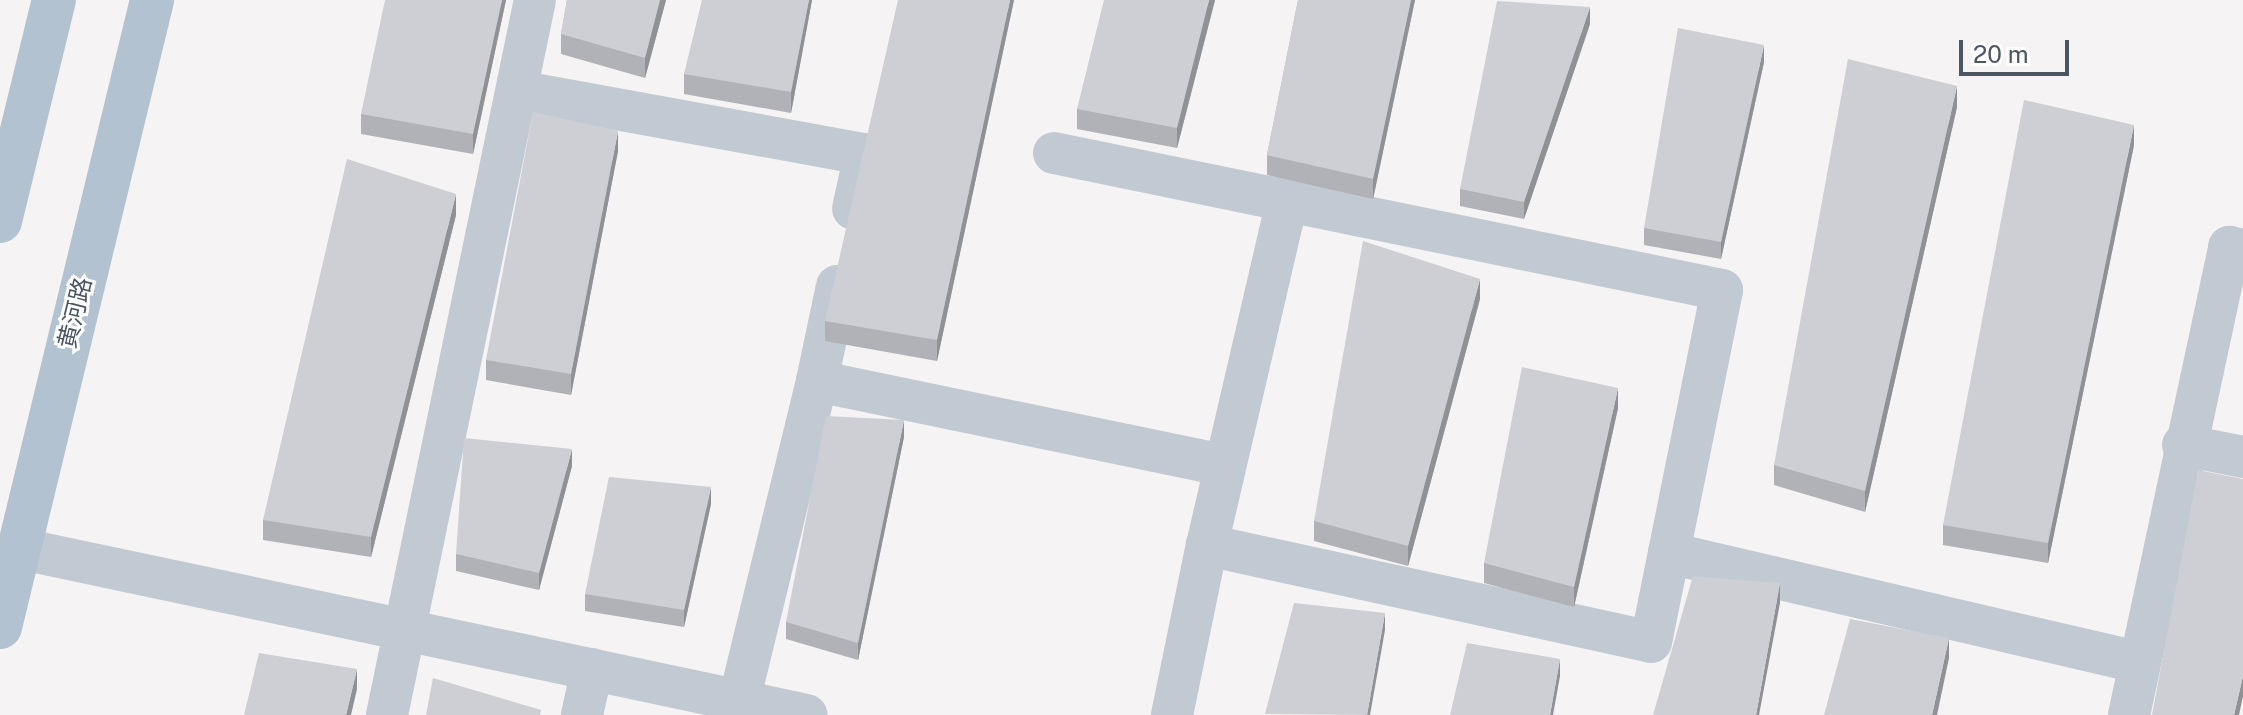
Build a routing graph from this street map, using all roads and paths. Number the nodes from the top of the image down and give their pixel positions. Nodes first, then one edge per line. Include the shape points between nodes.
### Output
1 (54, 0) edge
2 (152, 0) edge
3 (535, 0) edge
4 (517, 91) junction
5 (1054, 153) dead end
6 (1287, 202) junction
7 (0, 221) edge
8 (2243, 250) edge
9 (817, 381) junction
10 (2183, 445) junction
11 (2243, 457) edge
12 (1223, 465) junction
13 (1207, 545) junction
14 (17, 548) junction
15 (1669, 553) junction
16 (0, 627) edge
17 (408, 630) junction
18 (2139, 662) junction
19 (592, 669) junction
20 (739, 701) junction
21 (793, 713) edge
22 (387, 715) edge
23 (582, 715) edge
24 (1172, 715) edge
25 (2129, 715) edge

1 - 7 main road
2 - 14 main road, 黄河路
3 - 4 street
4 - 9 street via 865,154
4 - 17 street
5 - 6 street
6 - 12 street
6 - 15 street via 1722,290
8 - 10 street via 2229,247
9 - 12 street
9 - 20 street
10 - 11 street
10 - 18 street
12 - 13 street
13 - 15 street via 1651,642
13 - 24 street
14 - 16 main road, 黄河路
14 - 17 street
15 - 18 street
17 - 19 street
17 - 22 street
18 - 25 street
19 - 20 street
19 - 23 street
20 - 21 street

